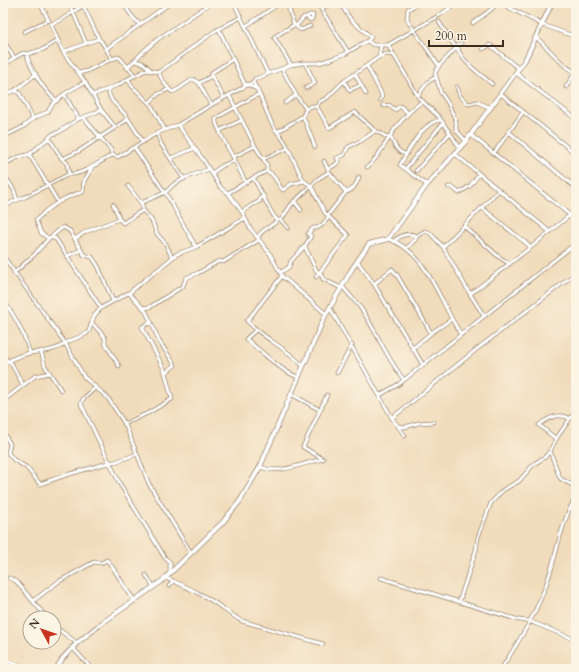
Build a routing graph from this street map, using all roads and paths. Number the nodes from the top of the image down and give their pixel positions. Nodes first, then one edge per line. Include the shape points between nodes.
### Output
1 (41, 3) edge
2 (68, 3) edge
3 (87, 3) edge
4 (123, 3) edge
5 (170, 3) edge
6 (211, 3) edge
7 (234, 3) edge
8 (280, 3) edge
9 (287, 3) edge
10 (331, 3) edge
11 (340, 3) edge
12 (419, 3) edge
13 (457, 3) edge
14 (498, 3) edge
15 (513, 3) edge
16 (552, 3) edge
17 (207, 4) edge
18 (83, 6) junction
19 (511, 8) junction
20 (321, 9) junction
21 (73, 12) junction
22 (242, 17) junction
23 (48, 20) junction
24 (438, 22) dead end
25 (473, 23) dead end
26 (51, 24) junction
27 (294, 24) junction
28 (140, 25) junction
29 (543, 25) junction
30 (246, 26) junction
31 (310, 26) dead end
32 (219, 29) junction
33 (413, 30) junction
34 (24, 32) dead end
35 (536, 38) junction
36 (576, 38) edge
37 (99, 39) junction
38 (3, 40) edge
39 (58, 40) junction
40 (368, 41) junction
41 (86, 43) junction
42 (381, 45) junction
43 (388, 45) junction
44 (458, 45) junction
45 (106, 49) junction
46 (483, 49) dead end
47 (63, 52) junction
48 (348, 52) junction
49 (27, 54) junction
50 (394, 55) junction
51 (380, 57) junction
52 (14, 58) junction
53 (233, 59) junction
54 (112, 60) junction
55 (135, 61) junction
56 (305, 63) junction
57 (3, 66) edge
58 (291, 66) junction
59 (367, 66) junction
60 (439, 66) junction
61 (127, 68) junction
62 (282, 69) junction
63 (152, 71) junction
64 (518, 71) junction
65 (159, 72) junction
66 (79, 73) junction
67 (576, 73) edge
68 (36, 74) junction
69 (211, 74) junction
70 (268, 74) junction
71 (355, 74) junction
72 (135, 76) junction
73 (436, 77) junction
74 (128, 79) junction
75 (344, 81) junction
76 (85, 82) junction
77 (253, 82) junction
78 (199, 83) junction
79 (492, 84) dead end
80 (246, 85) junction
81 (361, 85) junction
82 (457, 87) dead end
83 (566, 87) dead end
84 (306, 88) dead end
85 (107, 89) junction
86 (169, 89) junction
87 (15, 90) junction
88 (258, 90) junction
89 (64, 94) junction
90 (259, 94) junction
91 (366, 94) dead end
92 (501, 94) junction
93 (3, 95) edge
94 (93, 95) junction
95 (229, 95) junction
96 (296, 95) junction
97 (418, 95) junction
98 (224, 98) junction
99 (380, 100) dead end
100 (57, 101) junction
101 (423, 101) junction
102 (149, 103) junction
103 (285, 103) dead end
104 (211, 105) junction
105 (383, 105) dead end
106 (317, 107) junction
107 (101, 108) junction
108 (236, 108) junction
109 (491, 108) junction
110 (306, 109) junction
111 (408, 112) junction
112 (523, 112) junction
113 (303, 116) junction
114 (83, 117) junction
115 (79, 118) junction
116 (33, 119) junction
117 (128, 119) junction
118 (576, 119) edge
119 (242, 120) junction
120 (442, 122) junction
121 (178, 125) junction
122 (115, 127) junction
123 (166, 130) junction
124 (375, 131) junction
125 (220, 132) junction
126 (277, 132) junction
127 (509, 132) junction
128 (157, 133) junction
129 (450, 133) junction
130 (471, 135) junction
131 (3, 137) edge
132 (101, 137) junction
133 (390, 137) junction
134 (49, 138) junction
135 (466, 141) junction
136 (143, 142) junction
137 (255, 146) junction
138 (134, 147) junction
139 (315, 147) dead end
140 (195, 148) junction
141 (288, 148) junction
142 (460, 148) junction
143 (494, 153) junction
144 (29, 154) junction
145 (406, 154) junction
146 (456, 154) junction
147 (576, 154) edge
148 (112, 155) junction
149 (171, 158) junction
150 (234, 158) junction
151 (62, 159) junction
152 (264, 159) junction
153 (324, 161) dead end
154 (3, 165) edge
155 (367, 167) dead end
156 (407, 167) dead end
157 (92, 168) junction
158 (209, 169) junction
159 (267, 171) junction
160 (328, 171) junction
161 (416, 171) dead end
162 (3, 173) edge
163 (69, 174) junction
164 (212, 174) junction
165 (479, 174) junction
166 (359, 177) dead end
167 (253, 178) junction
168 (184, 179) junction
169 (245, 181) junction
170 (304, 181) junction
171 (48, 185) junction
172 (427, 185) junction
173 (128, 186) dead end
174 (311, 186) junction
175 (448, 187) dead end
176 (576, 188) edge
177 (499, 190) junction
178 (346, 192) junction
179 (165, 193) junction
180 (228, 193) junction
181 (264, 196) junction
182 (17, 200) junction
183 (294, 201) junction
184 (58, 202) junction
185 (141, 203) junction
186 (113, 204) dead end
187 (482, 208) junction
188 (3, 209) edge
189 (143, 210) junction
190 (301, 210) dead end
191 (242, 212) junction
192 (570, 215) junction
193 (329, 216) junction
194 (245, 218) junction
195 (120, 220) junction
196 (279, 220) junction
197 (576, 220) edge
198 (464, 226) junction
199 (288, 228) dead end
200 (550, 232) junction
201 (417, 236) junction
202 (50, 238) junction
203 (75, 239) junction
204 (258, 239) junction
205 (388, 239) junction
206 (394, 241) junction
207 (576, 243) edge
208 (196, 246) junction
209 (305, 247) junction
210 (443, 247) junction
211 (531, 247) junction
212 (81, 250) junction
213 (406, 250) junction
214 (3, 256) edge
215 (67, 256) junction
216 (172, 258) junction
217 (357, 262) junction
218 (510, 264) junction
219 (320, 272) junction
220 (14, 273) junction
221 (576, 273) edge
222 (281, 274) junction
223 (316, 277) dead end
224 (374, 284) junction
225 (342, 287) junction
226 (129, 293) junction
227 (470, 294) junction
228 (3, 300) edge
229 (113, 301) junction
230 (101, 308) junction
231 (143, 308) junction
232 (330, 308) junction
233 (326, 314) junction
234 (484, 316) junction
235 (452, 319) junction
236 (151, 322) junction
237 (92, 323) junction
238 (256, 330) junction
239 (431, 333) junction
240 (461, 335) junction
241 (65, 343) junction
242 (352, 345) junction
243 (412, 349) junction
244 (41, 351) junction
245 (30, 353) junction
246 (3, 354) edge
247 (9, 361) junction
248 (3, 365) edge
249 (119, 366) dead end
250 (303, 366) junction
251 (423, 366) junction
252 (50, 373) junction
253 (165, 373) junction
254 (337, 373) dead end
255 (298, 377) junction
256 (404, 380) junction
257 (23, 385) junction
258 (95, 388) junction
259 (61, 390) dead end
260 (291, 394) junction
261 (327, 395) dead end
262 (380, 395) junction
263 (3, 401) edge
264 (320, 410) junction
265 (576, 413) edge
266 (392, 418) junction
267 (570, 419) junction
268 (432, 422) dead end
269 (124, 424) junction
270 (398, 426) junction
271 (3, 432) edge
272 (405, 436) dead end
273 (556, 439) junction
274 (550, 451) junction
275 (137, 454) junction
276 (110, 462) junction
277 (260, 467) junction
278 (576, 487) edge
279 (576, 497) edge
280 (191, 554) junction
281 (170, 574) junction
282 (146, 575) dead end
283 (8, 578) dead end
284 (166, 578) junction
285 (381, 578) dead end
286 (173, 581) junction
287 (169, 586) dead end
288 (154, 587) junction
289 (33, 601) junction
290 (135, 601) junction
291 (459, 602) junction
292 (40, 610) edge
293 (529, 621) junction
294 (62, 632) edge
295 (576, 640) edge
296 (77, 643) junction
297 (323, 644) dead end
298 (72, 647) junction
299 (3, 659) edge
300 (26, 669) edge
301 (56, 669) edge
302 (92, 669) edge
303 (222, 669) edge
304 (233, 669) edge
305 (502, 669) edge

1 - 23 street
2 - 21 street
3 - 18 street
4 - 28 street
5 - 28 street
6 - 17 street
7 - 22 street
8 - 30 street
9 - 27 street
10 - 20 street
11 - 40 street via 351,20 371,37
12 - 33 street via 407,11 407,18
13 - 33 street
14 - 19 street
14 - 25 street
15 - 19 street
16 - 29 street
17 - 55 street via 158,39
18 - 21 street
18 - 37 street
19 - 29 street
20 - 27 street via 297,25
20 - 48 street
21 - 26 street
21 - 41 street
22 - 30 street
22 - 32 street
23 - 26 street
23 - 34 street
24 - 44 street
26 - 39 street
27 - 31 street via 301,30
27 - 58 street via 274,37
28 - 45 street
29 - 35 street
29 - 36 street
30 - 70 street
32 - 53 street
32 - 65 street
33 - 43 street
33 - 60 street
35 - 64 street
35 - 67 street
37 - 41 street
37 - 45 street
38 - 52 street
39 - 47 street
39 - 49 street
40 - 42 street via 373,46
40 - 48 street
41 - 47 street
42 - 43 street
42 - 51 street
43 - 50 street
44 - 60 street
44 - 79 street via 457,49 461,56
45 - 54 street
46 - 64 street via 490,45
47 - 66 street
48 - 56 street via 319,63
49 - 52 street via 23,53
49 - 68 street via 28,62
50 - 51 street
50 - 97 street
51 - 59 street
52 - 57 street
53 - 69 street
53 - 80 street
54 - 61 street via 119,57
54 - 66 street
55 - 61 street
55 - 63 street via 143,62
56 - 58 street
56 - 84 street via 315,83
58 - 62 street
59 - 71 street
59 - 99 street via 381,92
60 - 73 street
61 - 72 street
62 - 70 street
62 - 96 street
63 - 65 street
63 - 72 street via 145,70
64 - 92 street
64 - 118 street
65 - 86 street
66 - 76 street
67 - 83 street
68 - 87 street
68 - 100 street via 50,96
69 - 78 street
69 - 98 street
70 - 77 street via 254,79
71 - 75 street
71 - 81 street
72 - 74 street
73 - 97 street via 428,82
73 - 135 street via 441,93 456,121 456,130
74 - 85 street
74 - 102 street
75 - 81 street via 350,91
75 - 106 street via 327,98 319,102
76 - 89 street
76 - 94 street
77 - 80 street
77 - 88 street
78 - 86 street via 193,79 177,90 172,92
78 - 104 street
80 - 88 street
80 - 95 street
81 - 91 street
82 - 109 street via 460,96 467,103 478,102
85 - 94 street
85 - 117 street via 112,100
86 - 102 street via 158,94
87 - 93 street
87 - 116 street via 20,94
88 - 90 street
89 - 100 street
89 - 115 street
90 - 108 street
90 - 126 street
92 - 109 street
92 - 112 street
94 - 107 street
95 - 98 street
95 - 108 street
96 - 103 street
96 - 110 street
97 - 101 street
98 - 104 street
100 - 116 street via 48,112
101 - 111 street
101 - 120 street
102 - 123 street
104 - 121 street
105 - 111 street via 389,105 395,110 400,106
106 - 110 street
106 - 124 street via 329,128 355,112
107 - 114 street
107 - 122 street
108 - 119 street
108 - 125 street via 216,118
109 - 130 street
110 - 113 street
111 - 133 street
112 - 127 street
112 - 147 street
113 - 126 street
113 - 139 street
114 - 115 street
114 - 132 street
115 - 134 street
116 - 131 street
117 - 122 street
117 - 136 street
119 - 125 street
119 - 137 street
120 - 129 street
120 - 145 street via 435,121 425,127
120 - 156 street
121 - 123 street
121 - 140 street
122 - 132 street
123 - 128 street
124 - 133 street
124 - 160 street via 348,147 344,155 339,156 339,161
125 - 150 street
126 - 141 street
127 - 143 street
127 - 176 street
128 - 136 street
128 - 149 street
129 - 142 street
129 - 161 street
130 - 135 street
130 - 143 street
132 - 148 street
132 - 151 street
133 - 145 street via 401,153
133 - 155 street
134 - 144 street
134 - 151 street
135 - 142 street
136 - 138 street
137 - 150 street
137 - 152 street
138 - 148 street via 118,157
138 - 179 street
140 - 149 street
140 - 158 street
141 - 152 street
141 - 170 street
142 - 146 street
143 - 192 street
144 - 154 street
144 - 171 street
145 - 172 street via 400,165
146 - 165 street
146 - 172 street
148 - 157 street
149 - 168 street
150 - 164 street
150 - 169 street
151 - 163 street via 67,163
152 - 159 street
153 - 160 street
157 - 163 street
157 - 184 street via 84,181 83,192 72,194
158 - 164 street
158 - 168 street
159 - 167 street
159 - 170 street via 283,190 291,184
160 - 174 street
160 - 178 street
162 - 182 street
163 - 171 street
164 - 180 street via 221,188
165 - 175 street via 470,186 459,193
165 - 177 street
166 - 178 street via 352,189
167 - 169 street
167 - 181 street
168 - 179 street
169 - 180 street
170 - 174 street
171 - 182 street
171 - 184 street
172 - 205 street
173 - 185 street
174 - 183 street
174 - 193 street
177 - 187 street
177 - 200 street
178 - 193 street
179 - 185 street
179 - 208 street
180 - 191 street
181 - 191 street
181 - 196 street via 273,215
182 - 188 street
183 - 190 street
183 - 196 street
184 - 202 street via 36,220 41,233
185 - 189 street
186 - 195 street
187 - 198 street
187 - 211 street
189 - 195 street via 123,223
189 - 216 street via 166,244
191 - 194 street
192 - 197 street
192 - 200 street
193 - 209 street via 322,225 313,228 308,234 311,236
193 - 219 street via 348,235
194 - 204 street
194 - 208 street
195 - 203 street via 85,232
196 - 199 street
196 - 204 street via 260,232
198 - 210 street
198 - 218 street
200 - 211 street
201 - 206 street via 404,235
201 - 210 street via 425,231 430,232
201 - 213 street
202 - 203 street via 64,227
202 - 215 street via 56,239
202 - 220 street
203 - 212 street
204 - 222 street
204 - 231 street via 223,262 219,261 186,278 183,286 150,307
205 - 206 street
205 - 217 street via 369,244
206 - 213 street
207 - 234 street
208 - 216 street
209 - 219 street via 316,270
209 - 222 street
210 - 227 street
211 - 218 street
212 - 215 street
212 - 229 street via 92,257 98,266
213 - 235 street via 418,259
214 - 220 street
215 - 230 street
216 - 226 street
217 - 224 street
217 - 225 street
218 - 227 street
219 - 223 street
219 - 225 street via 323,279
220 - 241 street
221 - 266 street
222 - 233 street
222 - 238 street via 248,321
224 - 239 street via 392,269 398,275
224 - 243 street
225 - 232 street
225 - 256 street via 363,311 393,366
226 - 229 street
226 - 231 street
227 - 234 street
228 - 245 street via 22,329
229 - 230 street
230 - 237 street
231 - 236 street
232 - 233 street
232 - 242 street
233 - 250 street
234 - 240 street
235 - 239 street
235 - 240 street
236 - 253 street via 142,327
236 - 253 street via 159,341 175,365
237 - 241 street via 86,334
237 - 249 street via 104,335 105,343
238 - 250 street
238 - 255 street via 246,339
239 - 243 street
240 - 251 street
241 - 244 street
241 - 258 street via 84,377
242 - 254 street
242 - 262 street
243 - 251 street
244 - 245 street
244 - 252 street
245 - 247 street
246 - 247 street
247 - 248 street
247 - 257 street
250 - 255 street
251 - 256 street
252 - 257 street via 35,376
252 - 259 street
253 - 269 street via 172,399
255 - 260 street
256 - 262 street
257 - 263 street
258 - 269 street via 107,397
258 - 276 street via 83,399 82,404
260 - 264 street
260 - 277 street
261 - 264 street
262 - 266 street
264 - 277 street via 303,447 323,459 286,469
265 - 267 street
266 - 270 street
267 - 273 street
267 - 273 street via 562,416 548,418 539,425
268 - 270 street via 405,428
269 - 275 street
270 - 272 street
271 - 276 street via 10,444 8,453 26,467 40,484
273 - 274 street
274 - 278 street via 558,476
274 - 291 street via 519,481 503,490 492,503 478,536
275 - 276 street
275 - 280 street via 149,484
276 - 281 street via 120,484 165,558 170,562
277 - 280 street via 237,506
279 - 293 street via 566,515 549,576
280 - 281 street
281 - 284 street
282 - 288 street
283 - 289 street via 16,581
284 - 286 street
284 - 288 street
285 - 291 street
286 - 287 street
286 - 297 street via 200,594 242,621
288 - 290 street
289 - 290 street via 58,582 94,562 101,563 107,560
289 - 292 street
290 - 296 street
291 - 293 street
293 - 295 street
293 - 305 street
294 - 296 street
296 - 298 street
298 - 301 street
298 - 302 street
299 - 300 street
303 - 304 street

